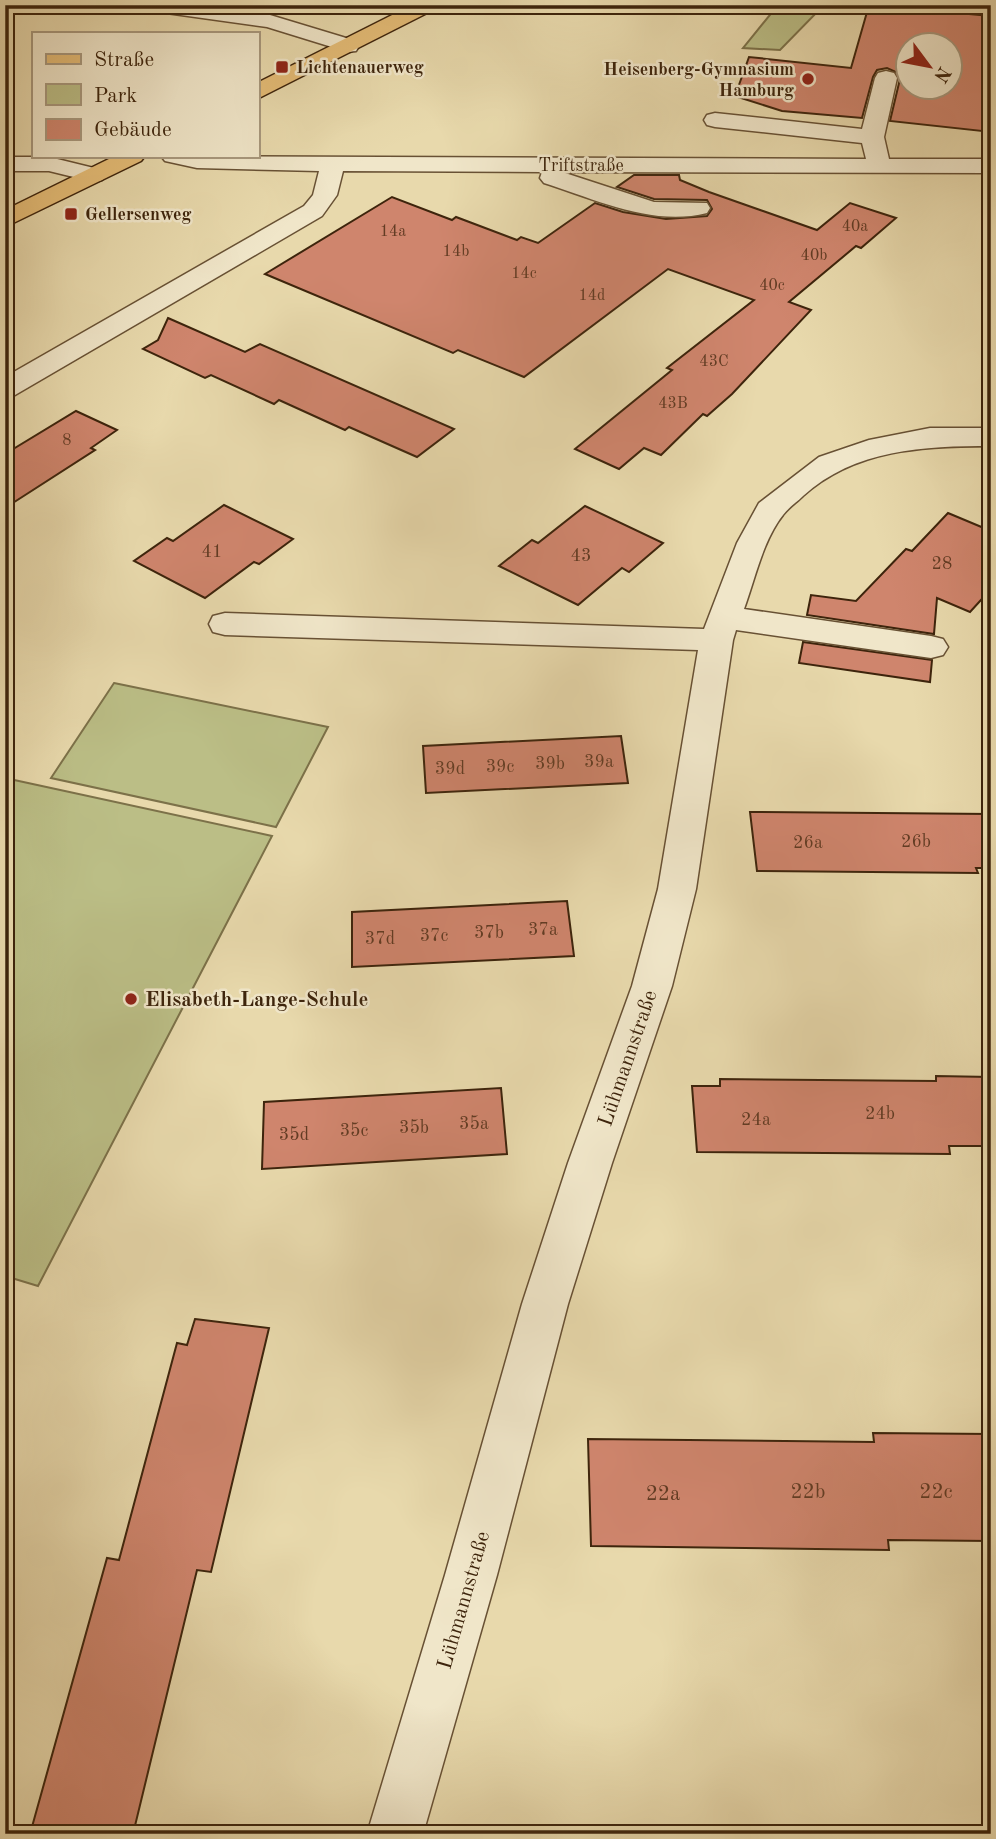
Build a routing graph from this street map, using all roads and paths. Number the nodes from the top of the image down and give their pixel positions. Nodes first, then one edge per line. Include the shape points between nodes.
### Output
1 (152, 5) edge
2 (428, 5) edge
3 (349, 23) dead end
4 (377, 32) junction
5 (348, 46) junction
6 (886, 78) dead end
7 (259, 91) edge
8 (715, 120) dead end
9 (872, 137) junction
10 (129, 158) edge
11 (183, 158) edge
12 (5, 164) edge
13 (332, 164) junction
14 (552, 164) junction
15 (991, 166) edge
16 (880, 167) junction
17 (94, 175) junction
18 (698, 208) dead end
19 (5, 220) edge
20 (5, 389) edge
21 (991, 437) edge
22 (225, 624) dead end
23 (719, 629) junction
24 (931, 647) dead end
25 (395, 1834) edge

1 - 5 street via 270,21
2 - 4 main road
3 - 4 street
4 - 5 main road
5 - 7 main road
6 - 9 street
8 - 9 street
9 - 16 street
10 - 17 main road
11 - 13 street, Triftstraße
12 - 17 street via 49,164
13 - 14 street, Triftstraße
13 - 20 street via 328,190 313,211
14 - 16 street, Triftstraße
14 - 18 street via 552,178 652,209
15 - 16 street, Triftstraße
17 - 19 main road
21 - 23 street, Lühmannstraße via 930,437 879,446 829,463 797,485 770,510 752,543
22 - 23 street
23 - 24 street
23 - 25 street, Lühmannstraße via 677,889 652,986 545,1304

